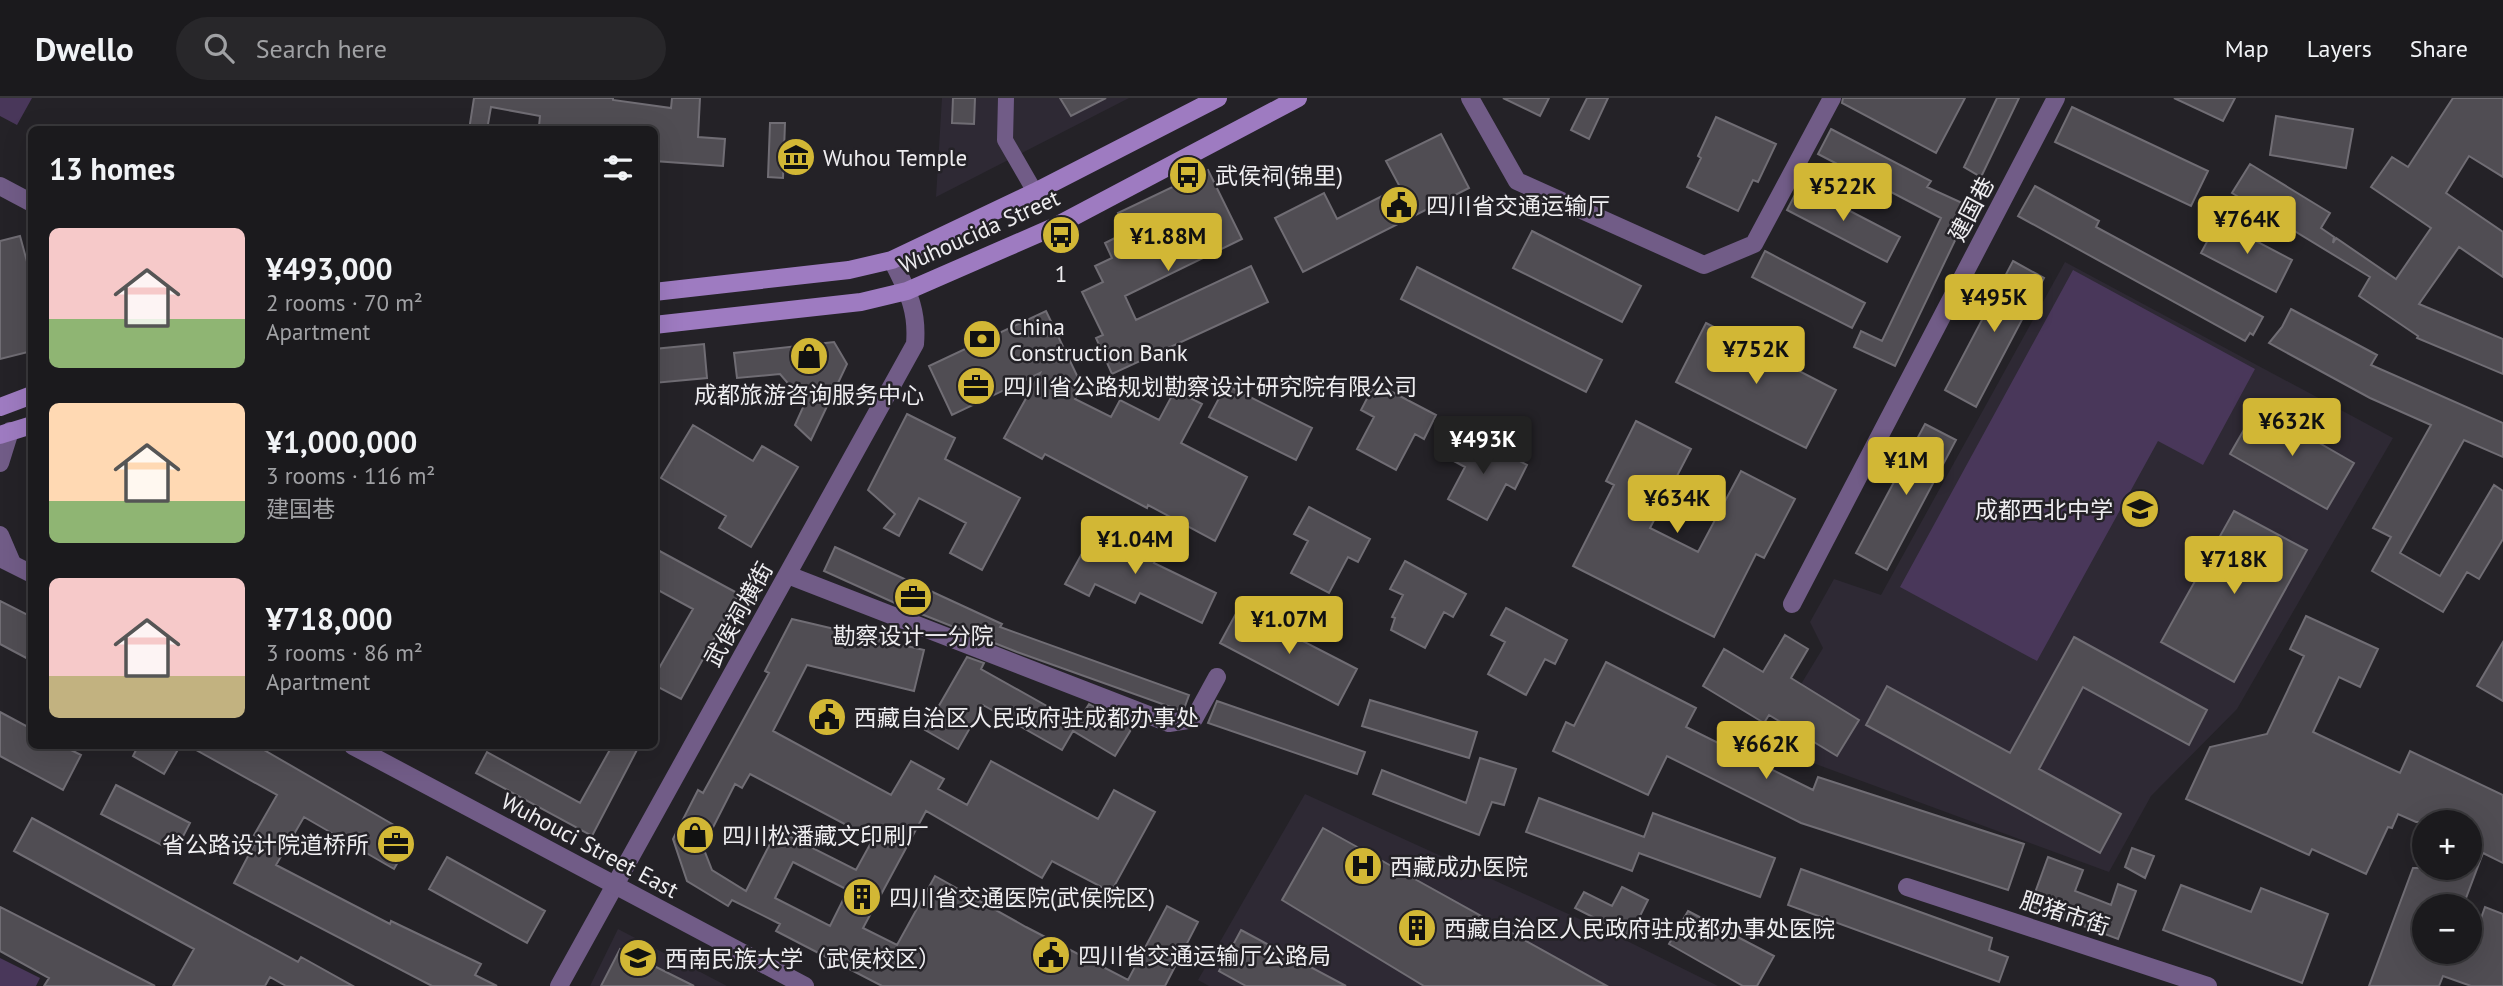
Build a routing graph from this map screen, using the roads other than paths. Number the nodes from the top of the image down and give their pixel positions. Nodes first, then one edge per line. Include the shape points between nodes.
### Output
1 (1006, 98) edge
2 (1218, 98) edge
3 (1298, 98) edge
4 (1470, 98) edge
5 (1832, 98) edge
6 (2056, 98) edge
7 (0, 186) edge
8 (1035, 192) junction
9 (28, 201) edge
10 (892, 260) junction
11 (907, 291) junction
12 (658, 292) edge
13 (658, 325) edge
14 (28, 396) edge
15 (0, 407) edge
16 (28, 426) edge
17 (5, 433) edge
18 (0, 463) edge
19 (0, 535) edge
20 (6, 561) edge
21 (28, 572) edge
22 (788, 575) junction
23 (1792, 604) dead end
24 (1217, 677) dead end
25 (359, 749) edge
26 (614, 885) junction
27 (1907, 887) dead end
28 (559, 986) edge
29 (805, 986) edge
30 (2208, 986) edge

1 - 8 street via 1005,141
2 - 8 main road, Wuhoucida Street
3 - 11 main road, Wuhoucida Street via 1056,226
4 - 5 street via 1517,181 1704,265 1755,244
6 - 23 street, 建国巷
7 - 9 street
8 - 10 main road, Wuhoucida Street
10 - 11 street, 武侯祠横街
10 - 12 main road, Wuhoucida Street via 849,270
11 - 13 main road, Wuhoucida Street via 861,302
11 - 22 street, 武侯祠横街 via 916,321 915,344
14 - 15 main road
16 - 17 main road
17 - 18 street
19 - 20 street
20 - 21 street
22 - 24 street via 1169,723 1194,719
22 - 26 street, 武侯祠横街
25 - 26 street, Wuhouci Street East
26 - 28 street, 武侯祠横街
26 - 29 street, Wuhouci Street East
27 - 30 street, 肥猪市街

